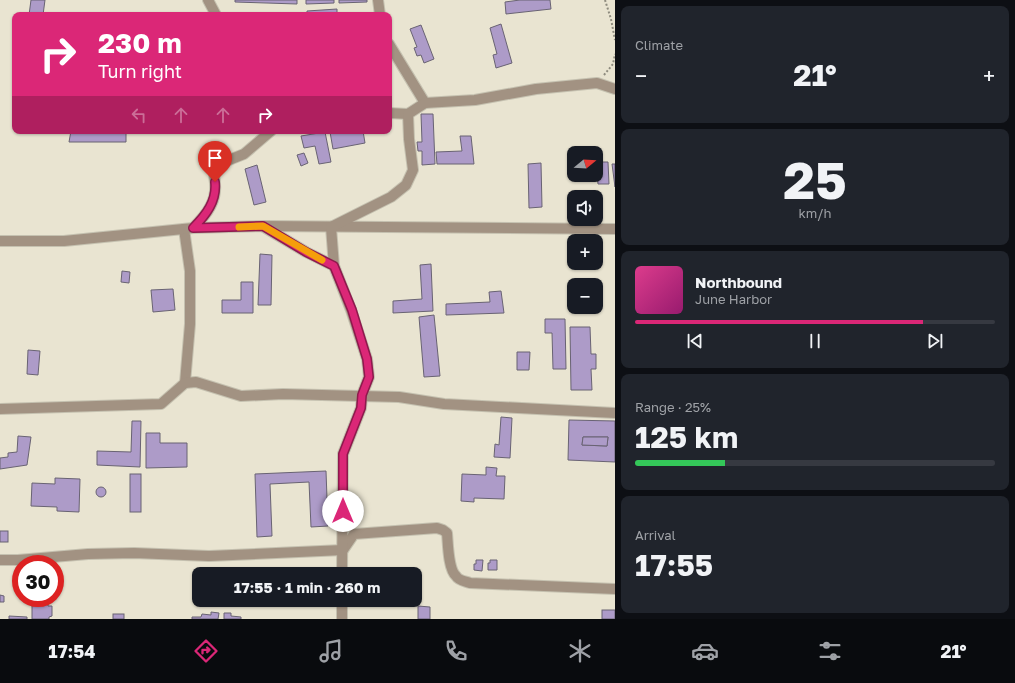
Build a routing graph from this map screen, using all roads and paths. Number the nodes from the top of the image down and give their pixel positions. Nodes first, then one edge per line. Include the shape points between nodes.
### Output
1 (208, 0) edge
2 (378, 0) edge
3 (605, 0) edge
4 (214, 12) edge
5 (380, 12) edge
6 (615, 40) edge
7 (392, 49) edge
8 (615, 54) edge
9 (597, 83) junction
10 (615, 89) edge
11 (424, 103) junction
12 (392, 113) edge
13 (408, 114) junction
14 (258, 134) edge
15 (268, 134) edge
16 (253, 147) junction
17 (263, 226) junction
18 (331, 227) junction
19 (189, 229) junction
20 (615, 229) edge
21 (0, 241) edge
22 (334, 266) junction
23 (185, 383) junction
24 (362, 395) junction
25 (0, 409) edge
26 (615, 413) edge
27 (343, 550) junction
28 (0, 560) edge
29 (342, 567) edge
30 (615, 589) edge
31 (342, 607) edge
32 (342, 619) edge

1 - 4 street
2 - 5 street
3 - 6 path
7 - 11 street
8 - 9 path via 613,64
9 - 10 street
9 - 11 street via 536,89 475,100
11 - 13 street
12 - 13 street
13 - 18 street via 413,170 406,185 391,197
14 - 16 street
15 - 16 street
16 - 19 street via 244,154 214,166 216,190 212,203 204,216
17 - 18 street
17 - 19 street
17 - 22 street
18 - 20 street
18 - 22 street
19 - 21 street via 64,241
19 - 23 street via 190,324
22 - 24 street via 352,310 367,359 369,377
23 - 24 street via 196,382 241,396
23 - 25 street via 161,404
24 - 26 street via 399,397 444,404
24 - 27 street via 361,408 343,454
27 - 28 street via 209,556 96,554
27 - 29 street
27 - 30 street via 354,534 437,528 447,533 451,568 454,576 460,580 470,583
31 - 32 street

